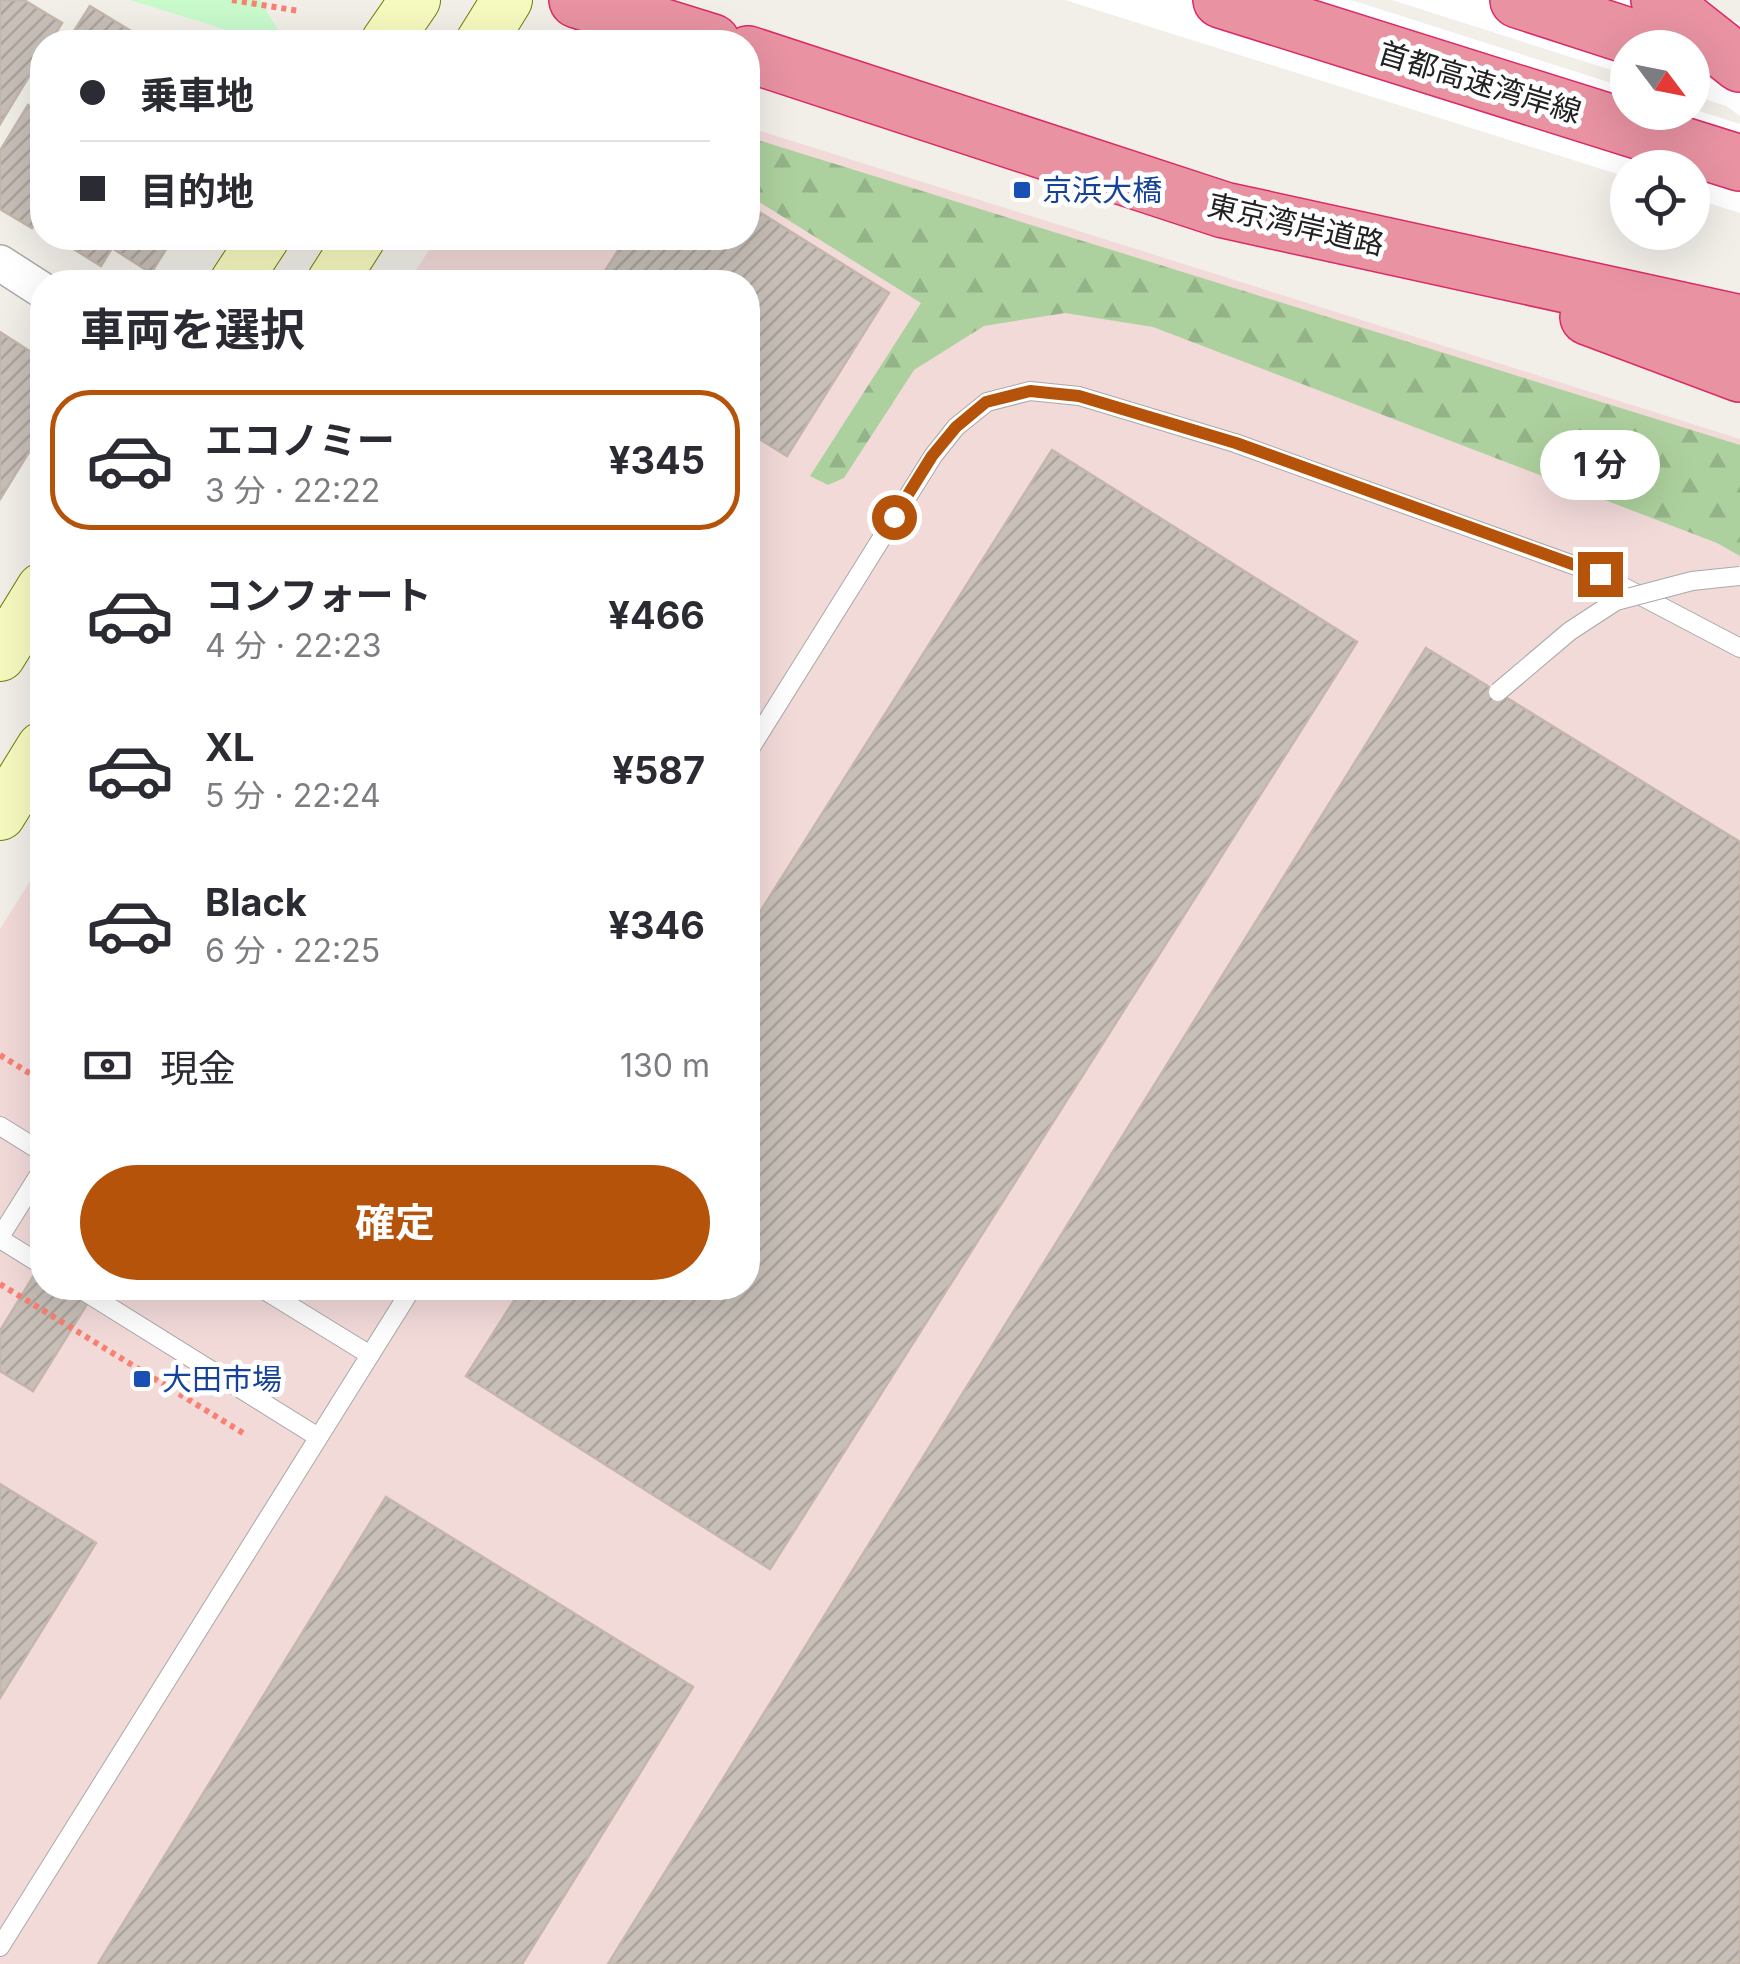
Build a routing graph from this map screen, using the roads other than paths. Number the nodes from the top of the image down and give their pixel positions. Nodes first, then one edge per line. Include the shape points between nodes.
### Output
1 (414, 0) edge
2 (507, 0) edge
3 (577, 0) edge
4 (1220, 0) edge
5 (1518, 0) edge
6 (1659, 0) edge
7 (394, 30) edge
8 (489, 30) edge
9 (673, 30) edge
10 (1610, 30) edge
11 (760, 58) edge
12 (1710, 60) edge
13 (1740, 68) edge
14 (1740, 163) edge
15 (1418, 250) junction
16 (0, 263) edge
17 (30, 282) edge
18 (1740, 324) edge
19 (1740, 374) edge
20 (1740, 576) edge
21 (30, 607) edge
22 (1740, 648) edge
23 (0, 656) edge
24 (1498, 692) dead end
25 (760, 733) edge
26 (30, 766) edge
27 (0, 815) edge
28 (0, 1126) edge
29 (30, 1145) edge
30 (30, 1189) edge
31 (0, 1238) edge
32 (30, 1257) edge
33 (98, 1300) edge
34 (281, 1300) edge
35 (404, 1300) edge
36 (370, 1355) junction
37 (318, 1437) junction
38 (0, 1947) edge

1 - 7 street
2 - 8 street
3 - 9 highway
4 - 14 highway, 首都高速湾岸線
5 - 10 highway
6 - 13 highway
11 - 15 highway, 東京湾岸道路 via 1224,210
12 - 13 highway
15 - 18 highway, 東京湾岸道路
15 - 19 highway
16 - 17 street
20 - 24 lane, bridge via 1616,601
21 - 23 street
22 - 25 lane via 1564,561 1236,443 1079,396 1030,391 986,402 932,456
26 - 27 street
28 - 29 lane
30 - 31 lane
31 - 32 lane
33 - 37 lane
34 - 36 lane
35 - 36 lane
36 - 37 lane
37 - 38 lane

